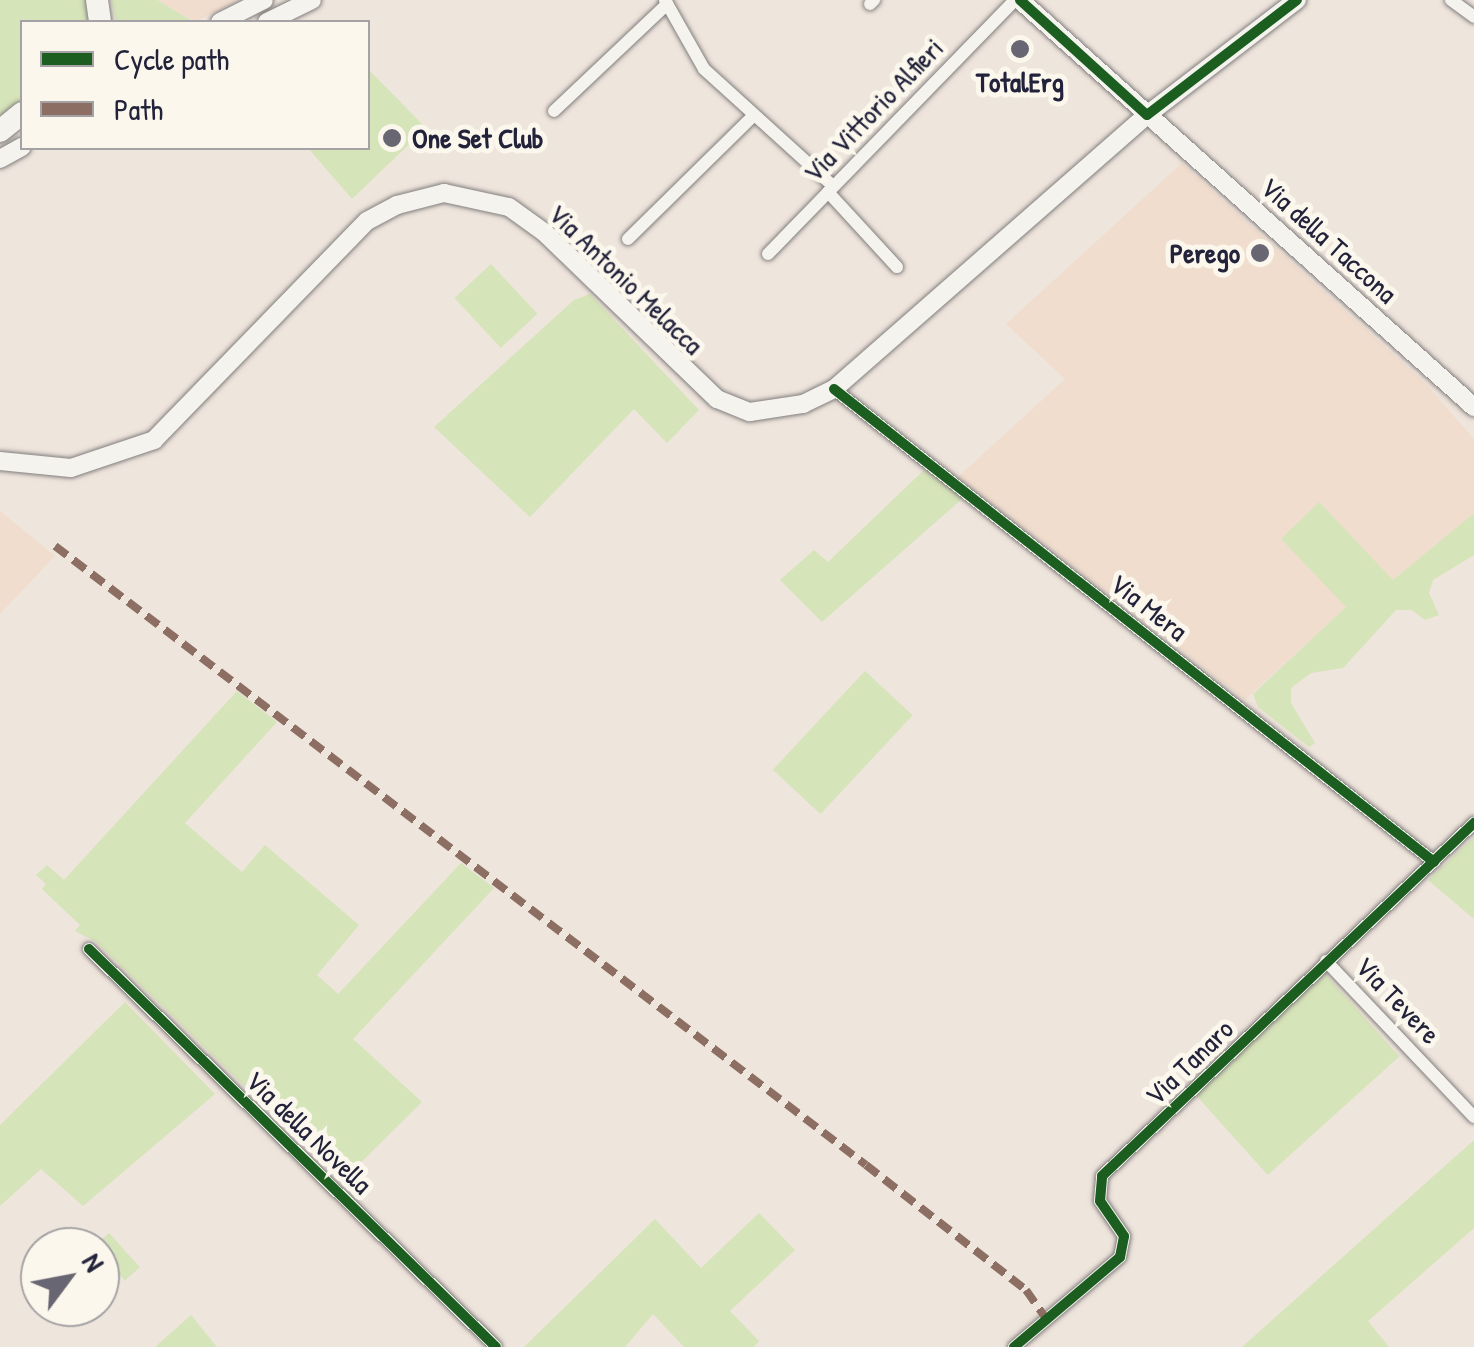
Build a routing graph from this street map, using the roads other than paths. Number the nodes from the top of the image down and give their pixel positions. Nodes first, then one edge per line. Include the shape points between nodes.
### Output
1 (264, 0) edge
2 (312, 0) edge
3 (1017, 0) edge
4 (1297, 0) edge
5 (1451, 0) edge
6 (666, 2) edge
7 (1474, 17) edge
8 (224, 20) edge
9 (272, 20) edge
10 (554, 111) dead end
11 (1146, 115) junction
12 (20, 116) edge
13 (753, 116) junction
14 (0, 133) edge
15 (831, 189) junction
16 (628, 239) dead end
17 (768, 254) dead end
18 (897, 266) dead end
19 (834, 389) junction
20 (1474, 407) edge
21 (0, 462) edge
22 (1474, 823) edge
23 (1434, 862) junction
24 (90, 949) dead end
25 (1326, 962) junction
26 (1474, 1116) edge
27 (496, 1347) edge
28 (1014, 1347) edge

1 - 8 main road
2 - 9 main road
3 - 11 main road, Via della Taccona
3 - 15 street, Via Vittorio Alfieri
4 - 11 main road, Via Antonio Melacca
5 - 7 street
6 - 10 street
6 - 13 street via 704,68
11 - 19 main road, Via Antonio Melacca
11 - 20 main road, Via della Taccona
12 - 14 highway
13 - 15 street
13 - 16 street
15 - 17 street, Via Vittorio Alfieri
15 - 18 street
19 - 21 main road, Via Antonio Melacca via 789,408 762,411 717,399 545,233 509,206 444,193 397,205 367,222 154,440 71,468
19 - 23 street, Via Mera
22 - 23 street, Via Tanaro
23 - 25 street, Via Tanaro
24 - 27 street, Via della Novella
25 - 26 street, Via Tevere
25 - 28 street, Via Tanaro via 1102,1176 1100,1201 1124,1236 1120,1257

